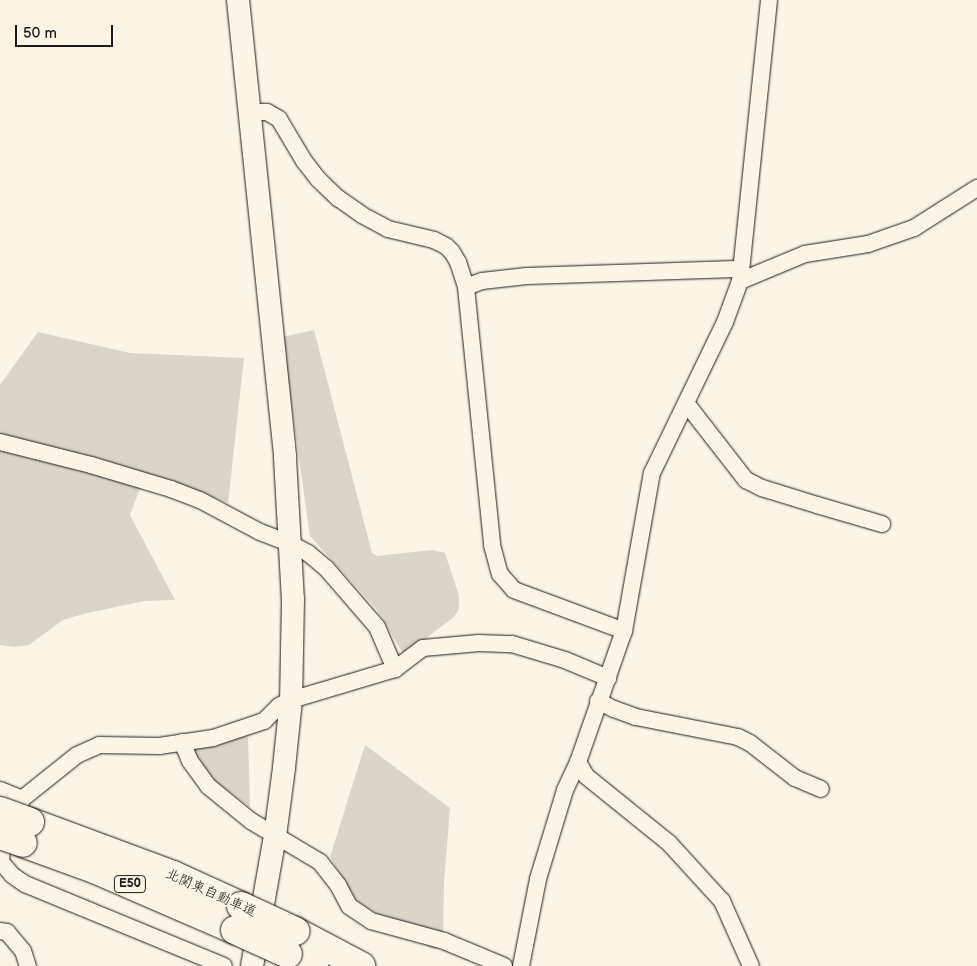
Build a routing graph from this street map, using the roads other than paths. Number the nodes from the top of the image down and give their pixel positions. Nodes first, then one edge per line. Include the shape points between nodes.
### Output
1 (238, 0) edge
2 (769, 0) edge
3 (250, 112) junction
4 (977, 188) edge
5 (740, 277) junction
6 (466, 287) junction
7 (686, 403) junction
8 (0, 442) edge
9 (882, 524) dead end
10 (291, 544) junction
11 (624, 631) junction
12 (394, 669) junction
13 (608, 678) junction
14 (291, 700) junction
15 (598, 701) junction
16 (182, 742) junction
17 (578, 762) junction
18 (821, 789) dead end
19 (0, 790) edge
20 (15, 822) edge
21 (275, 836) junction
22 (0, 861) edge
23 (0, 930) edge
24 (291, 942) junction
25 (359, 964) edge
26 (28, 966) edge
27 (224, 966) edge
28 (252, 966) edge
29 (314, 966) edge
30 (504, 966) edge
31 (521, 966) edge
32 (751, 966) edge

1 - 3 street
2 - 5 street
3 - 6 street via 267,112 278,119 318,180 362,215 388,229 446,246 458,262
3 - 10 street
4 - 5 street via 914,228 868,244 805,254
5 - 6 street via 736,269 527,276 482,281
5 - 7 street via 725,322
6 - 11 street via 492,545 500,574 514,590
7 - 9 street via 746,480 786,496
7 - 11 street via 652,473
8 - 10 street via 171,489
10 - 12 street via 326,568 377,627
10 - 14 street
11 - 13 street
12 - 13 street via 423,648 512,644
12 - 14 street
13 - 15 street
14 - 16 street via 279,706 264,721 213,738
14 - 21 street
15 - 17 street
15 - 18 street via 636,717 738,737 795,778
16 - 20 street via 159,746 99,745 77,755
16 - 21 street via 208,786
17 - 31 street via 565,790 538,879
17 - 32 street via 586,776 669,843 722,901
19 - 20 street
20 - 22 street
20 - 24 highway, 北関東自動車道 / E50, bridge via 94,869 238,918
21 - 28 street
21 - 30 street via 320,862 338,885 348,906 371,921 444,941
22 - 27 street via 25,884
23 - 26 street via 7,932 23,951
24 - 25 highway, 北関東自動車道 / E50
24 - 29 highway, 北関東自動車道 / E50

